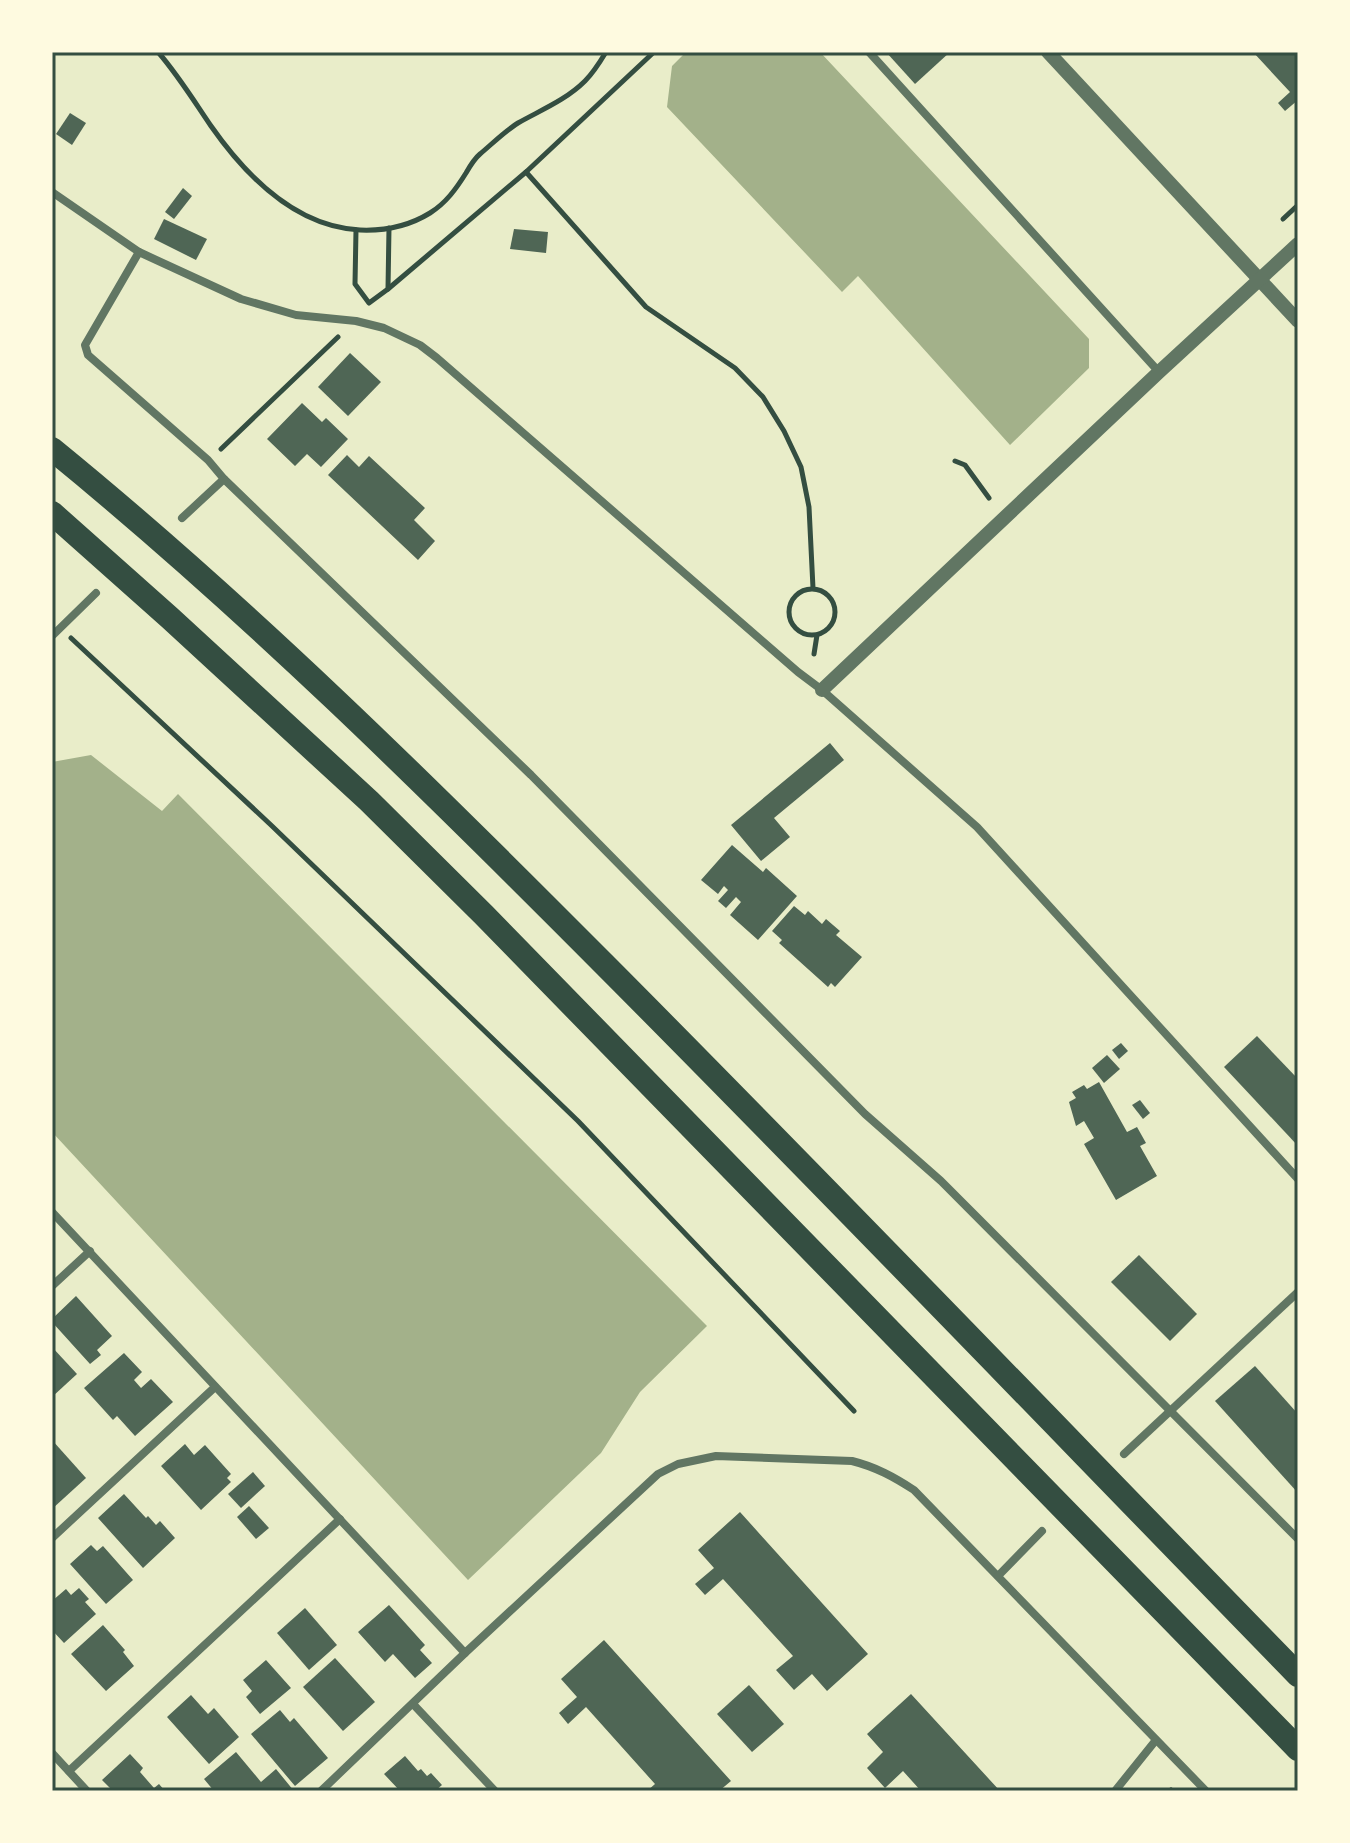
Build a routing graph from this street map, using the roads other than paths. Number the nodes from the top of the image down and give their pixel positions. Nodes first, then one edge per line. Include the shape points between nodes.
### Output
1 (869, 52) edge
2 (1048, 52) edge
3 (52, 192) edge
4 (1298, 244) edge
5 (139, 252) junction
6 (1261, 279) junction
7 (1298, 321) edge
8 (1159, 372) junction
9 (52, 449) edge
10 (224, 479) junction
11 (52, 513) edge
12 (182, 518) dead end
13 (96, 593) dead end
14 (52, 636) edge
15 (822, 690) junction
16 (1298, 1179) edge
17 (52, 1212) edge
18 (90, 1251) junction
19 (52, 1286) edge
20 (1298, 1292) edge
21 (215, 1387) junction
22 (1170, 1410) junction
23 (1124, 1454) dead end
24 (340, 1519) junction
25 (1042, 1531) dead end
26 (52, 1538) edge
27 (1298, 1539) edge
28 (998, 1576) junction
29 (465, 1653) junction
30 (1298, 1675) edge
31 (413, 1704) junction
32 (1156, 1740) junction
33 (1298, 1749) edge
34 (52, 1753) edge
35 (69, 1771) junction
36 (87, 1791) edge
37 (321, 1791) edge
38 (495, 1791) edge
39 (1115, 1791) edge
40 (1206, 1791) edge

1 - 8 street
2 - 6 street
3 - 5 street
4 - 6 street
5 - 10 street via 85,345 88,355
5 - 15 street via 241,299 296,315 384,328 420,345
6 - 7 street
6 - 8 street
8 - 15 street
9 - 30 highway via 289,655 490,850
10 - 12 street
10 - 22 street via 531,775 865,1114 941,1181
11 - 33 highway via 369,801 484,915
13 - 14 street
15 - 16 street via 977,827
17 - 18 street
18 - 19 street
18 - 21 street
20 - 22 street
21 - 24 street
21 - 26 street
22 - 23 street
22 - 27 street
24 - 29 street
24 - 35 street
25 - 28 street
28 - 29 street via 914,1490 872,1466 716,1456 658,1474
28 - 32 street
29 - 31 street
31 - 37 street
31 - 38 street
32 - 39 street
32 - 40 street
34 - 35 street
35 - 36 street

